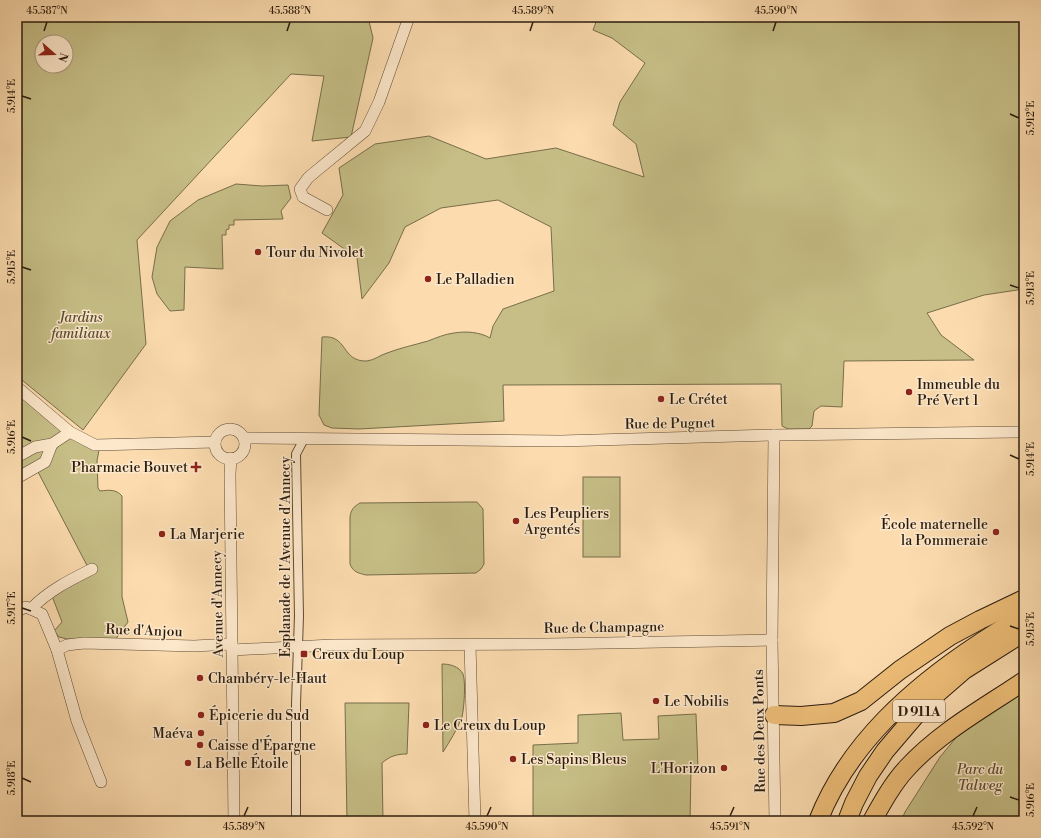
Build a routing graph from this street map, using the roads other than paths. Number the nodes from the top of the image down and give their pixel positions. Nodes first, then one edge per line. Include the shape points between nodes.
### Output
1 (409, 17) edge
2 (327, 210) dead end
3 (17, 387) edge
4 (70, 432) junction
5 (1024, 432) edge
6 (774, 435) junction
7 (244, 438) junction
8 (304, 439) junction
9 (216, 442) junction
10 (52, 444) junction
11 (17, 457) edge
12 (231, 458) junction
13 (17, 478) edge
14 (92, 569) dead end
15 (1024, 599) edge
16 (31, 609) junction
17 (17, 612) edge
18 (1024, 616) edge
19 (1024, 632) edge
20 (772, 640) junction
21 (470, 644) junction
22 (232, 647) junction
23 (298, 647) junction
24 (57, 650) junction
25 (1024, 681) edge
26 (774, 715) junction
27 (101, 782) dead end
28 (234, 821) edge
29 (296, 821) edge
30 (474, 821) edge
31 (775, 821) edge
32 (818, 821) edge
33 (847, 821) edge
34 (872, 821) edge

1 - 2 street via 379,102 365,131 311,175 300,189 303,197
3 - 4 street
4 - 9 street via 95,445
4 - 10 street
5 - 6 street, Rue de Pugnet
6 - 8 street, Rue de Pugnet via 561,441
6 - 20 street
7 - 8 street
7 - 9 street via 238,431 228,429 220,433
7 - 12 street via 243,451
8 - 23 street, Esplanade de l'Avenue d'Annecy via 296,454
9 - 12 street via 219,454
10 - 11 street via 35,447
10 - 13 street via 45,462
12 - 22 street, Avenue d'Annecy
14 - 16 street via 67,581 38,601
15 - 26 main road via 950,636 900,670 861,701 834,713
16 - 17 street via 26,607
16 - 24 street via 42,614
18 - 32 main road, D 911A via 953,661 909,696 881,723 833,788
19 - 33 main road, D 911A via 964,670 926,704 885,751 868,776
20 - 21 street, Rue de Champagne
20 - 26 street, Rue des Deux Ponts
21 - 23 street, Rue de Champagne
21 - 30 street
22 - 23 street, Rue de Champagne
22 - 24 street, Rue d'Anjou via 84,643 67,645
22 - 28 street, Avenue d'Annecy
23 - 29 street, Esplanade de l'Avenue d'Annecy
24 - 27 street via 77,721
25 - 34 main road via 937,740 906,768 886,795
26 - 31 street, Rue des Deux Ponts

